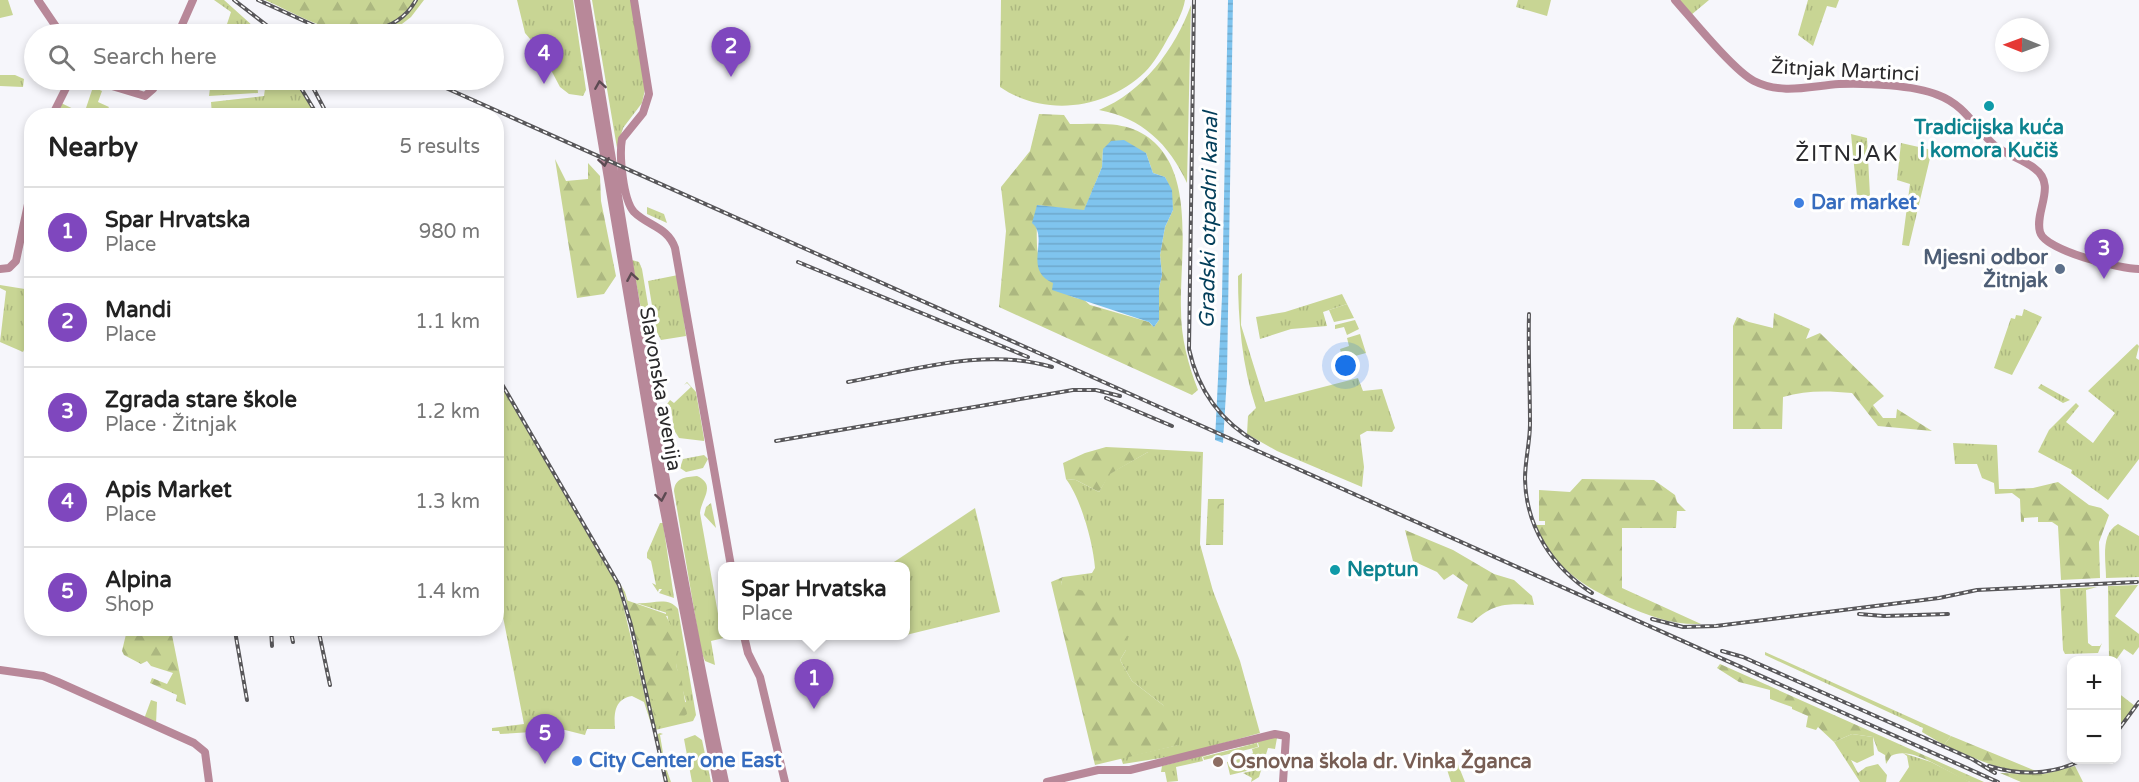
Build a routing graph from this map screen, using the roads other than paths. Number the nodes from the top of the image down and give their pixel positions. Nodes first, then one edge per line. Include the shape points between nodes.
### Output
1 (38, 0) edge
2 (193, 0) edge
3 (578, 0) edge
4 (586, 0) edge
5 (634, 0) edge
6 (1675, 0) edge
7 (54, 24) edge
8 (182, 24) edge
9 (68, 90) edge
10 (125, 90) edge
11 (152, 90) edge
12 (57, 108) edge
13 (24, 224) edge
14 (0, 269) edge
15 (2139, 269) edge
16 (730, 562) edge
17 (745, 640) edge
18 (0, 670) edge
19 (1283, 781) edge
20 (209, 782) edge
21 (717, 782) edge
22 (724, 782) edge
23 (785, 782) edge
24 (1047, 782) edge

1 - 7 street
2 - 8 street
3 -> 21 street, Slavonska avenija via 662,500
22 -> 4 street, Slavonska avenija via 664,469
5 - 16 street, Slavonska avenija via 649,94 643,113 622,139 623,173 633,211 668,234 675,248
6 - 15 street, Žitnjak Martinci via 1754,81 1774,88 1841,84 1918,90 1947,99 1962,108 1995,145 2040,173 2045,189 2041,235 2049,243 2108,267
9 - 12 street
10 - 11 street via 145,96
13 - 14 street via 12,267
17 - 23 street via 760,677
18 - 20 street via 43,676 194,743 205,752
19 - 24 street via 1286,736 1264,736 1130,770 1098,770

